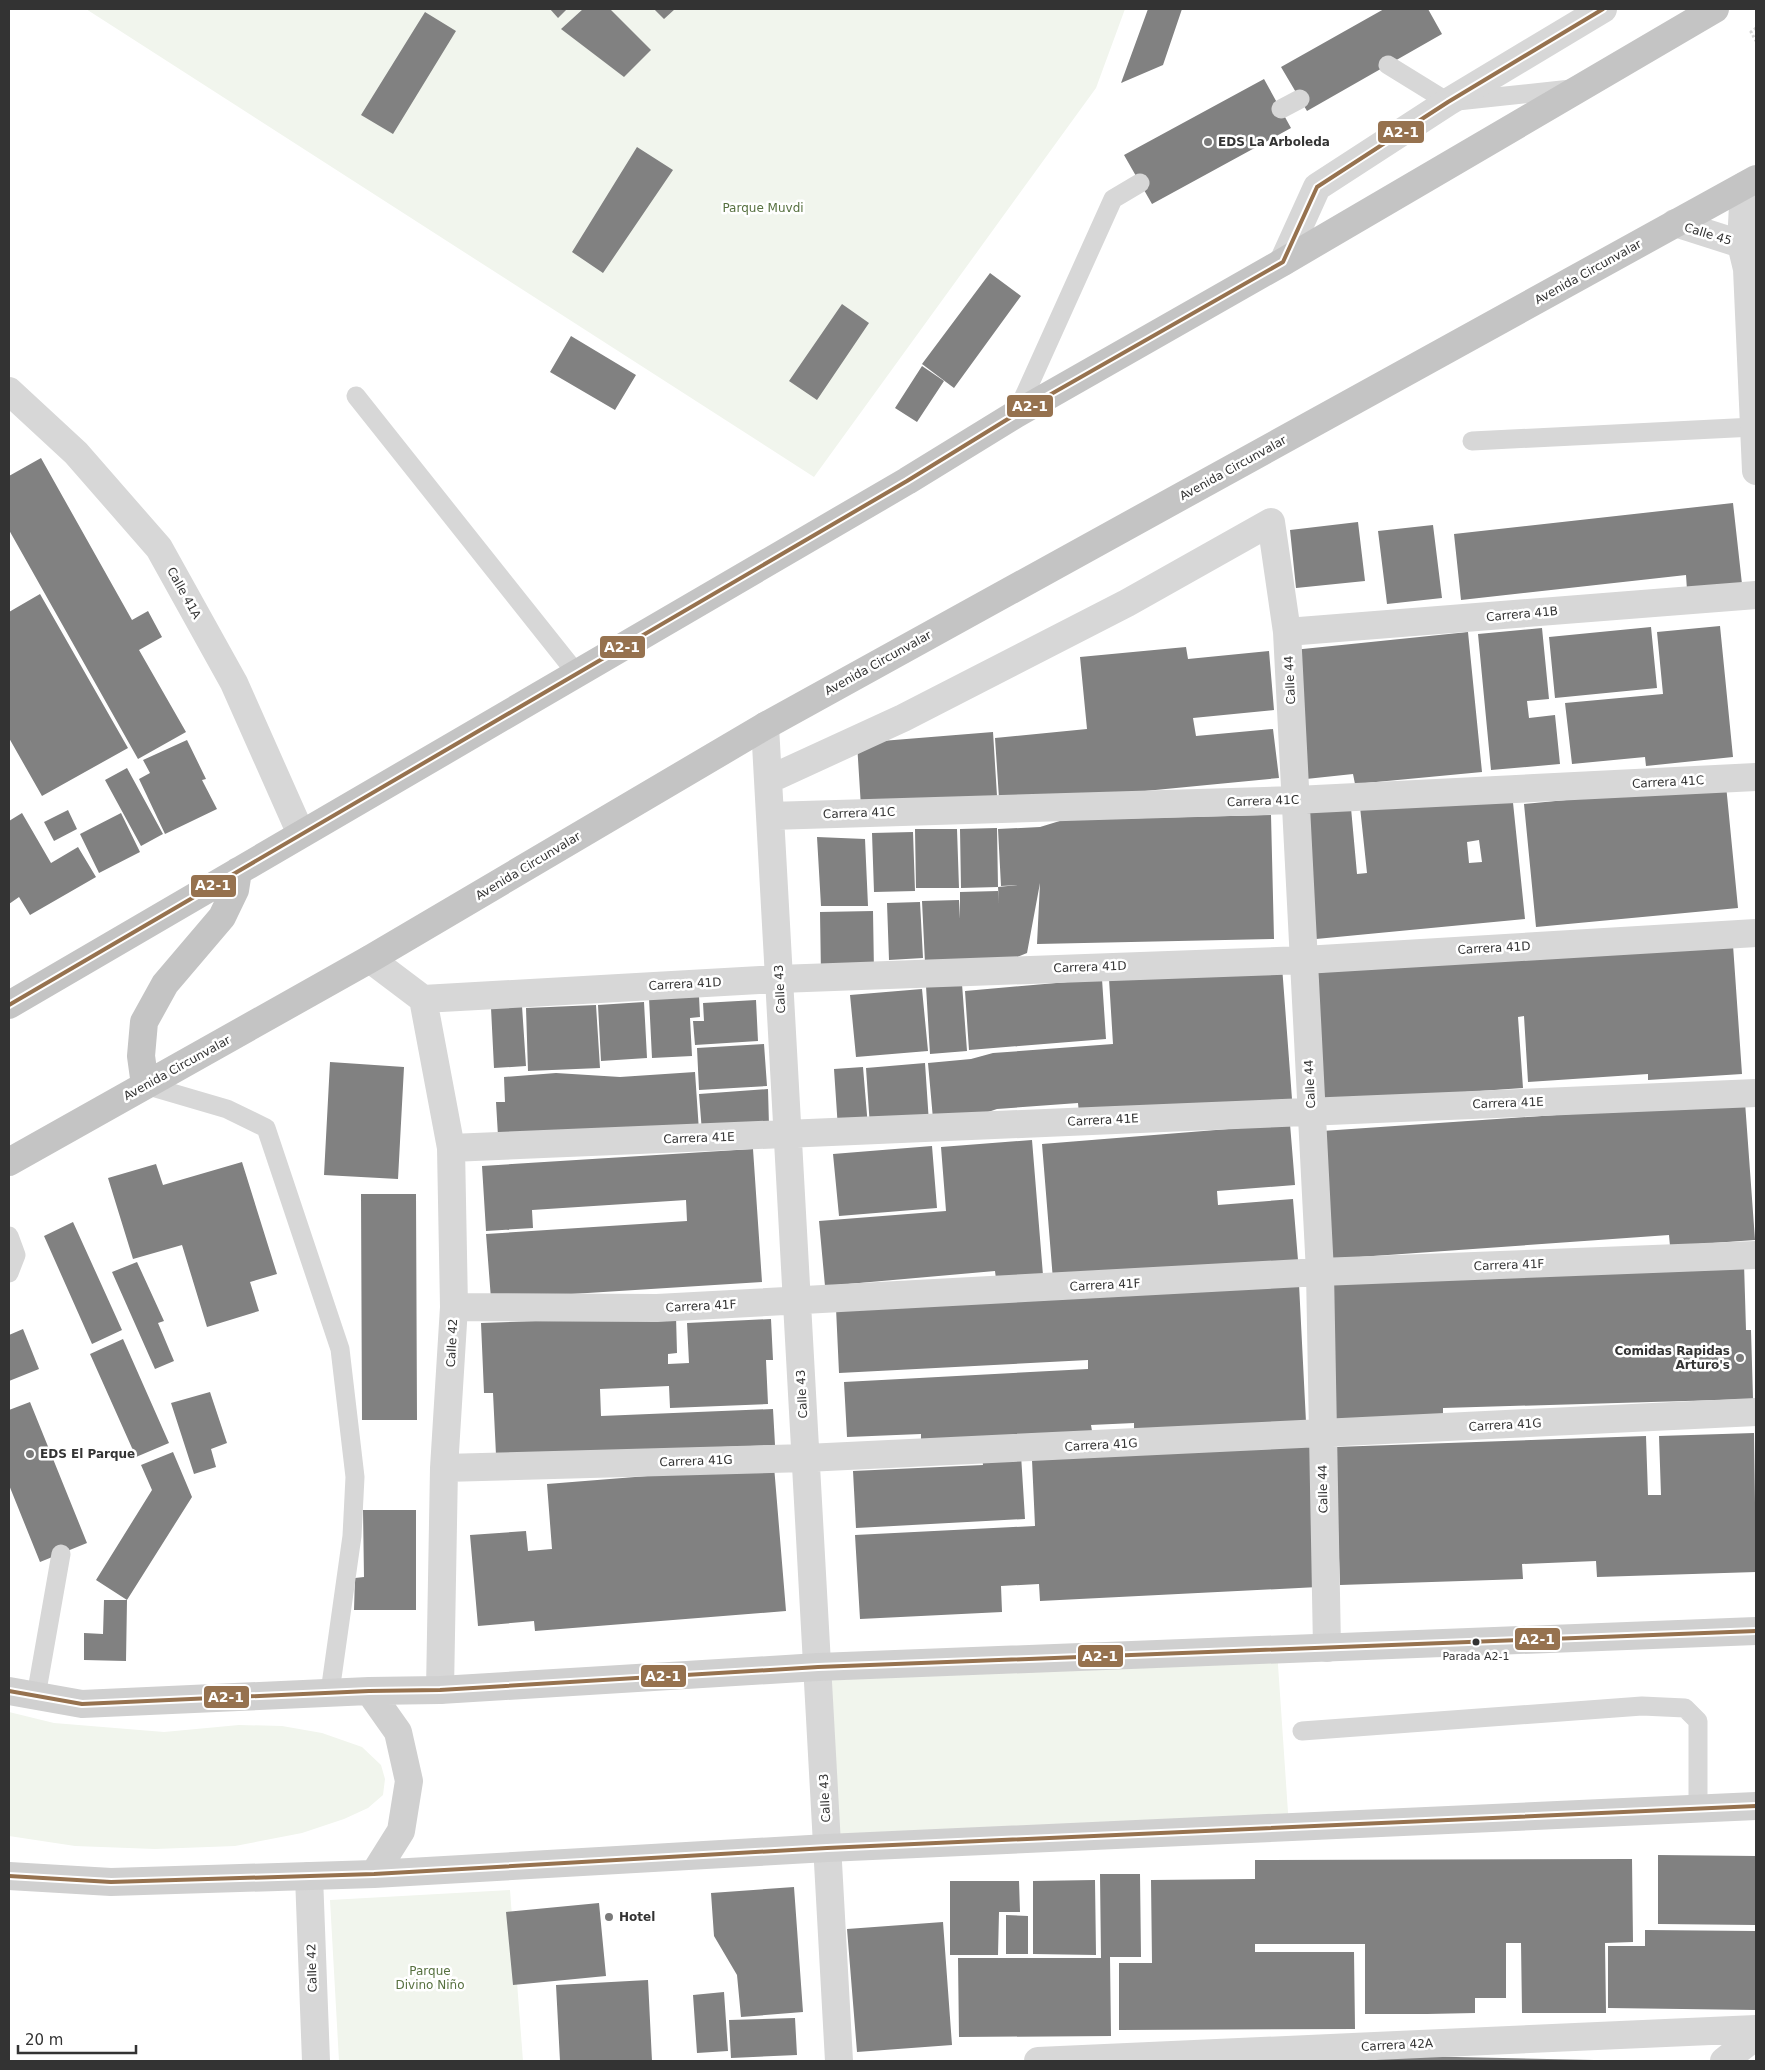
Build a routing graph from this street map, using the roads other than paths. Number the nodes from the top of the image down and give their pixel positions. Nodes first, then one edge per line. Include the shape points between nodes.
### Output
1 (1603, 9) edge
2 (1715, 9) edge
3 (1388, 65) dead end
4 (1580, 88) junction
5 (1300, 99) dead end
6 (1448, 102) junction
7 (1281, 109) dead end
8 (1750, 182) edge
9 (1140, 183) dead end
10 (1675, 224) junction
11 (1748, 261) edge
12 (1283, 262) junction
13 (9, 391) edge
14 (356, 396) dead end
15 (1016, 414) junction
16 (1754, 427) junction
17 (1472, 441) dead end
18 (1756, 471) edge
19 (1756, 595) edge
20 (1287, 632) junction
21 (577, 674) junction
22 (765, 726) junction
23 (1756, 777) edge
24 (768, 780) junction
25 (1296, 800) junction
26 (770, 816) junction
27 (301, 834) junction
28 (238, 871) junction
29 (1756, 933) edge
30 (370, 959) junction
31 (1304, 960) junction
32 (779, 979) junction
33 (423, 999) junction
34 (9, 1005) edge
35 (145, 1086) junction
36 (1756, 1093) edge
37 (1312, 1110) junction
38 (788, 1135) junction
39 (450, 1148) junction
40 (9, 1162) edge
41 (9, 1236) edge
42 (1756, 1255) edge
43 (1320, 1272) junction
44 (9, 1273) edge
45 (798, 1302) junction
46 (454, 1307) junction
47 (1756, 1412) edge
48 (1322, 1434) junction
49 (806, 1458) junction
50 (444, 1468) junction
51 (61, 1554) dead end
52 (1756, 1631) edge
53 (1327, 1648) junction
54 (818, 1667) junction
55 (368, 1690) junction
56 (440, 1690) junction
57 (9, 1691) edge
58 (330, 1692) junction
59 (36, 1696) junction
60 (1302, 1731) dead end
61 (1756, 1806) edge
62 (1698, 1809) junction
63 (828, 1848) junction
64 (374, 1874) junction
65 (9, 1876) edge
66 (308, 1876) junction
67 (1756, 2029) edge
68 (1756, 2036) edge
69 (316, 2061) edge
70 (839, 2061) edge
71 (1038, 2061) edge
72 (1724, 2061) edge

1 - 6 street
2 - 4 highway
3 - 6 lane
4 - 6 lane
4 - 12 highway
5 - 7 lane
6 - 12 street via 1317,187
8 - 10 highway, Avenida Circunvalar
8 - 11 street, Calle 45
9 - 15 lane via 1113,199
10 - 11 street, Calle 45
10 - 22 highway, Avenida Circunvalar
11 - 16 street, Calle 45
12 - 15 highway
13 - 27 street, Calle 41A via 76,453 159,548 234,684
14 - 21 lane
15 - 21 highway
16 - 17 lane
16 - 18 street, Calle 45
19 - 20 street, Carrera 41B
20 - 24 street, Calle 44 via 1272,522 1126,603 904,718
20 - 25 street, Calle 44
21 - 27 highway
22 - 24 street, Calle 43
22 - 30 highway, Avenida Circunvalar
23 - 25 street, Carrera 41C
24 - 26 street, Calle 43
25 - 26 street, Carrera 41C
25 - 31 street, Calle 44
26 - 32 street, Calle 43
27 - 28 highway
28 - 34 highway
28 - 35 highway via 235,890 222,917 165,984 144,1022 141,1056
29 - 31 street, Carrera 41D
30 - 33 street
30 - 35 highway, Avenida Circunvalar
31 - 32 street, Carrera 41D
31 - 37 street, Calle 44
32 - 33 street, Carrera 41D
32 - 38 street, Calle 43
33 - 39 street, Calle 42
35 - 40 highway, Avenida Circunvalar
35 - 58 lane via 228,1109 266,1128 340,1349 355,1477 352,1536
36 - 37 street, Carrera 41E
37 - 38 street, Carrera 41E
37 - 43 street, Calle 44
38 - 39 street, Carrera 41E
38 - 45 street, Calle 43
39 - 46 street, Calle 42
41 - 44 lane via 16,1255
42 - 43 street, Carrera 41F
43 - 45 street, Carrera 41F
43 - 48 street, Calle 44
45 - 46 street, Carrera 41F via 657,1308
45 - 49 street, Calle 43
46 - 50 street, Calle 42
47 - 48 street, Carrera 41G
48 - 49 street, Carrera 41G
48 - 53 street, Calle 44
49 - 50 street, Carrera 41G
49 - 54 street, Calle 43
50 - 56 street, Calle 42
51 - 59 lane
52 - 53 street
53 - 54 street
54 - 56 street
54 - 63 street, Calle 43
55 - 56 street
55 - 58 street
55 - 64 street via 398,1732 408,1781 401,1831
57 - 59 street
58 - 59 street via 82,1704
60 - 62 lane via 1642,1706 1685,1708 1698,1721
61 - 62 street
62 - 63 street
63 - 64 street
63 - 70 street, Calle 43
64 - 66 street
65 - 66 street via 111,1882
66 - 69 street, Calle 42
67 - 71 street, Carrera 42A
68 - 72 street

